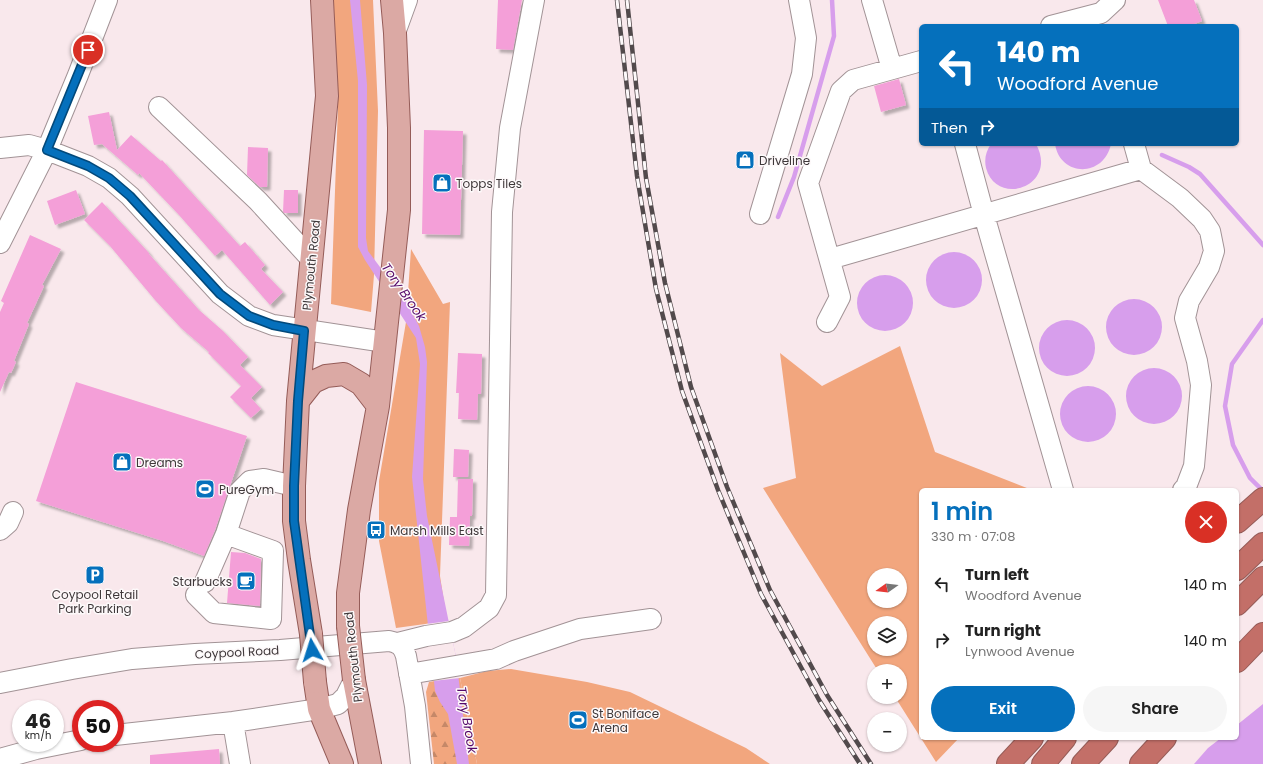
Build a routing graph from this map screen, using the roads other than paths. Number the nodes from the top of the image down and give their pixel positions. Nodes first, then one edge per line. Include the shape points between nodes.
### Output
1 (107, 0) edge
2 (322, 0) edge
3 (392, 0) edge
4 (407, 0) edge
5 (534, 0) edge
6 (799, 0) edge
7 (872, 0) edge
8 (1107, 13) edge
9 (1060, 24) edge
10 (395, 33) junction
11 (919, 62) edge
12 (892, 69) junction
13 (159, 107) dead end
14 (966, 146) edge
15 (1135, 146) edge
16 (0, 148) edge
17 (47, 150) junction
18 (1141, 169) junction
19 (760, 214) dead end
20 (984, 215) junction
21 (0, 243) edge
22 (311, 259) junction
23 (830, 259) junction
24 (827, 322) dead end
25 (304, 331) junction
26 (385, 342) junction
27 (298, 401) junction
28 (378, 406) junction
29 (294, 486) junction
30 (1062, 488) edge
31 (1186, 488) edge
32 (1263, 499) edge
33 (13, 512) dead end
34 (1239, 520) edge
35 (0, 530) edge
36 (226, 534) junction
37 (1263, 544) edge
38 (1239, 567) edge
39 (1263, 578) edge
40 (1239, 602) edge
41 (651, 619) dead end
42 (1263, 634) edge
43 (398, 643) junction
44 (1239, 660) edge
45 (418, 673) junction
46 (354, 680) junction
47 (0, 683) edge
48 (320, 709) junction
49 (233, 722) junction
50 (124, 734) edge
51 (1030, 740) edge
52 (1063, 740) edge
53 (1105, 740) edge
54 (1163, 740) edge
55 (72, 743) edge
56 (37, 757) edge
57 (0, 759) edge
58 (240, 764) edge
59 (342, 764) edge
60 (370, 764) edge
61 (421, 764) edge
62 (1008, 764) edge
63 (1042, 764) edge
64 (1083, 764) edge
65 (1141, 764) edge

1 - 17 street
2 - 22 main road, Plymouth Road via 327,96
3 - 10 main road, Plymouth Road
4 - 10 street
5 - 43 street, Coypool Road via 510,128 502,212 496,595 489,608 464,627 452,632
6 - 19 street via 806,38 802,74
7 - 12 street
8 - 9 street
10 - 26 main road, Plymouth Road via 400,128 399,202
11 - 12 street
12 - 23 street via 853,80 841,91 808,183
13 - 22 street via 258,201
14 - 20 street
15 - 18 street
16 - 17 street via 29,145
17 - 21 street
17 - 25 street via 88,166 109,178 130,196 220,294 249,316 273,325
18 - 20 street
18 - 31 street via 1180,198 1202,219 1210,232 1214,251 1209,267 1189,301 1185,318 1201,385 1194,466
20 - 23 street
20 - 30 street
22 - 25 main road, Plymouth Road
23 - 24 street via 840,297
25 - 26 street
25 - 27 main road, Plymouth Road
26 - 28 main road, Plymouth Road
27 - 28 main road via 313,382 326,376 344,374 361,384
27 - 29 main road, Plymouth Road
28 - 46 main road, Plymouth Road, bridge via 359,510 348,593 348,626
29 - 36 street via 264,479 250,481 240,491
29 - 48 main road, Plymouth Road, bridge via 295,527
32 - 34 highway
33 - 35 street via 8,523
36 - 36 street via 201,588 214,613 271,620 273,551
37 - 38 highway
39 - 40 highway
41 - 45 street via 580,629 496,659
42 - 44 highway
43 - 45 street
43 - 47 street, Coypool Road via 389,641 132,659
45 - 61 street via 415,706
46 - 48 street via 346,696 338,704
46 - 60 main road, Plymouth Road
48 - 49 street
48 - 59 main road, Plymouth Road
49 - 50 street
49 - 58 street
51 - 62 highway
52 - 63 highway
53 - 64 highway
54 - 65 highway
55 - 56 street
56 - 57 street

